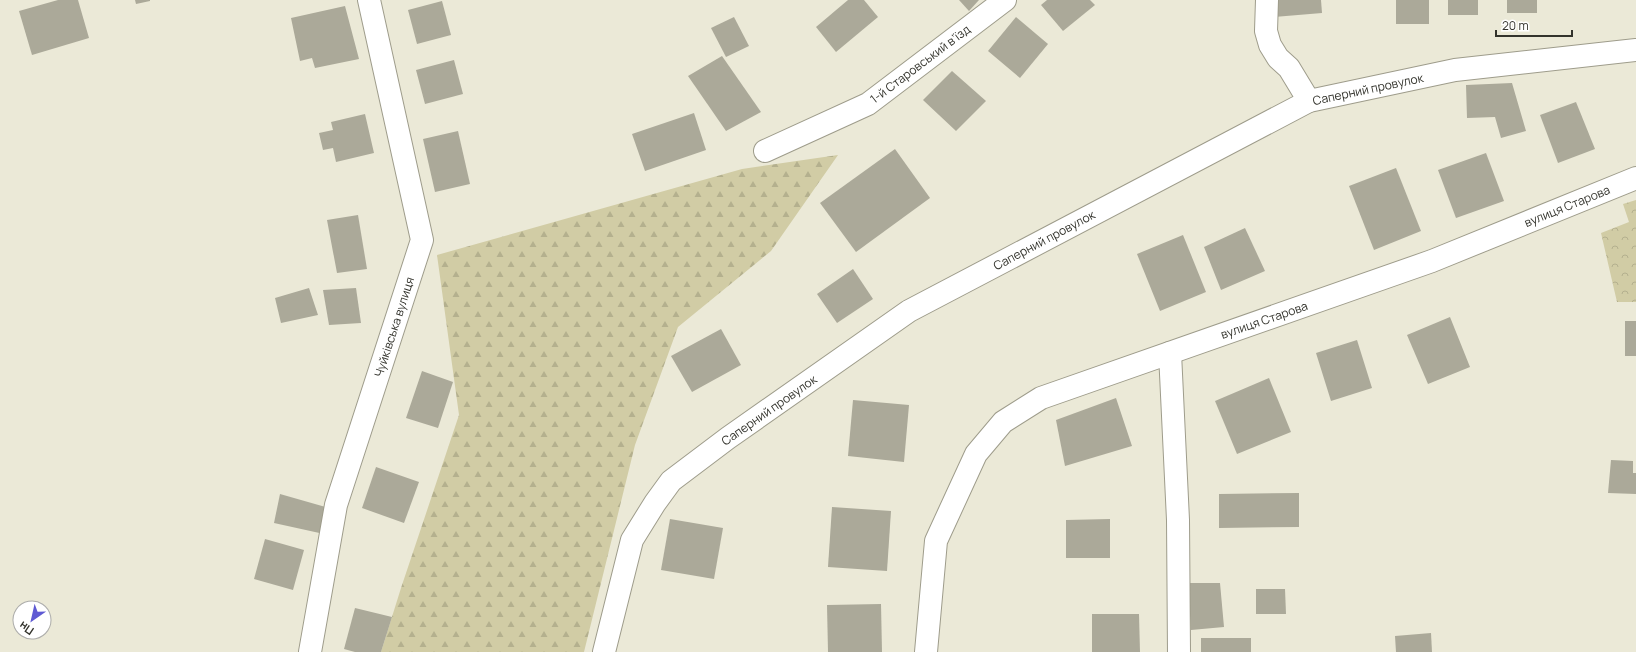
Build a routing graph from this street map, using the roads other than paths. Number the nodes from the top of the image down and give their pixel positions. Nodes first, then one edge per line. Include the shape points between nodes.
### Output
1 (369, 0) edge
2 (1005, 0) edge
3 (1267, 0) edge
4 (1636, 50) edge
5 (1309, 101) junction
6 (765, 151) dead end
7 (1636, 178) edge
8 (1170, 353) junction
9 (310, 652) edge
10 (604, 652) edge
11 (926, 652) edge
12 (1179, 652) edge

1 - 9 street, Чуйківська вулиця via 422,240 336,505
2 - 6 street, 1-й Старовський в’їзд via 868,104
3 - 5 street via 1266,31 1270,45 1278,58 1289,68
4 - 5 street, Саперний провулок via 1455,70
5 - 10 street, Саперний провулок via 909,311 671,481 632,540
7 - 8 street, вулиця Старова via 1432,261
8 - 11 street via 1041,398 1003,422 976,454 936,541
8 - 12 street via 1178,520

